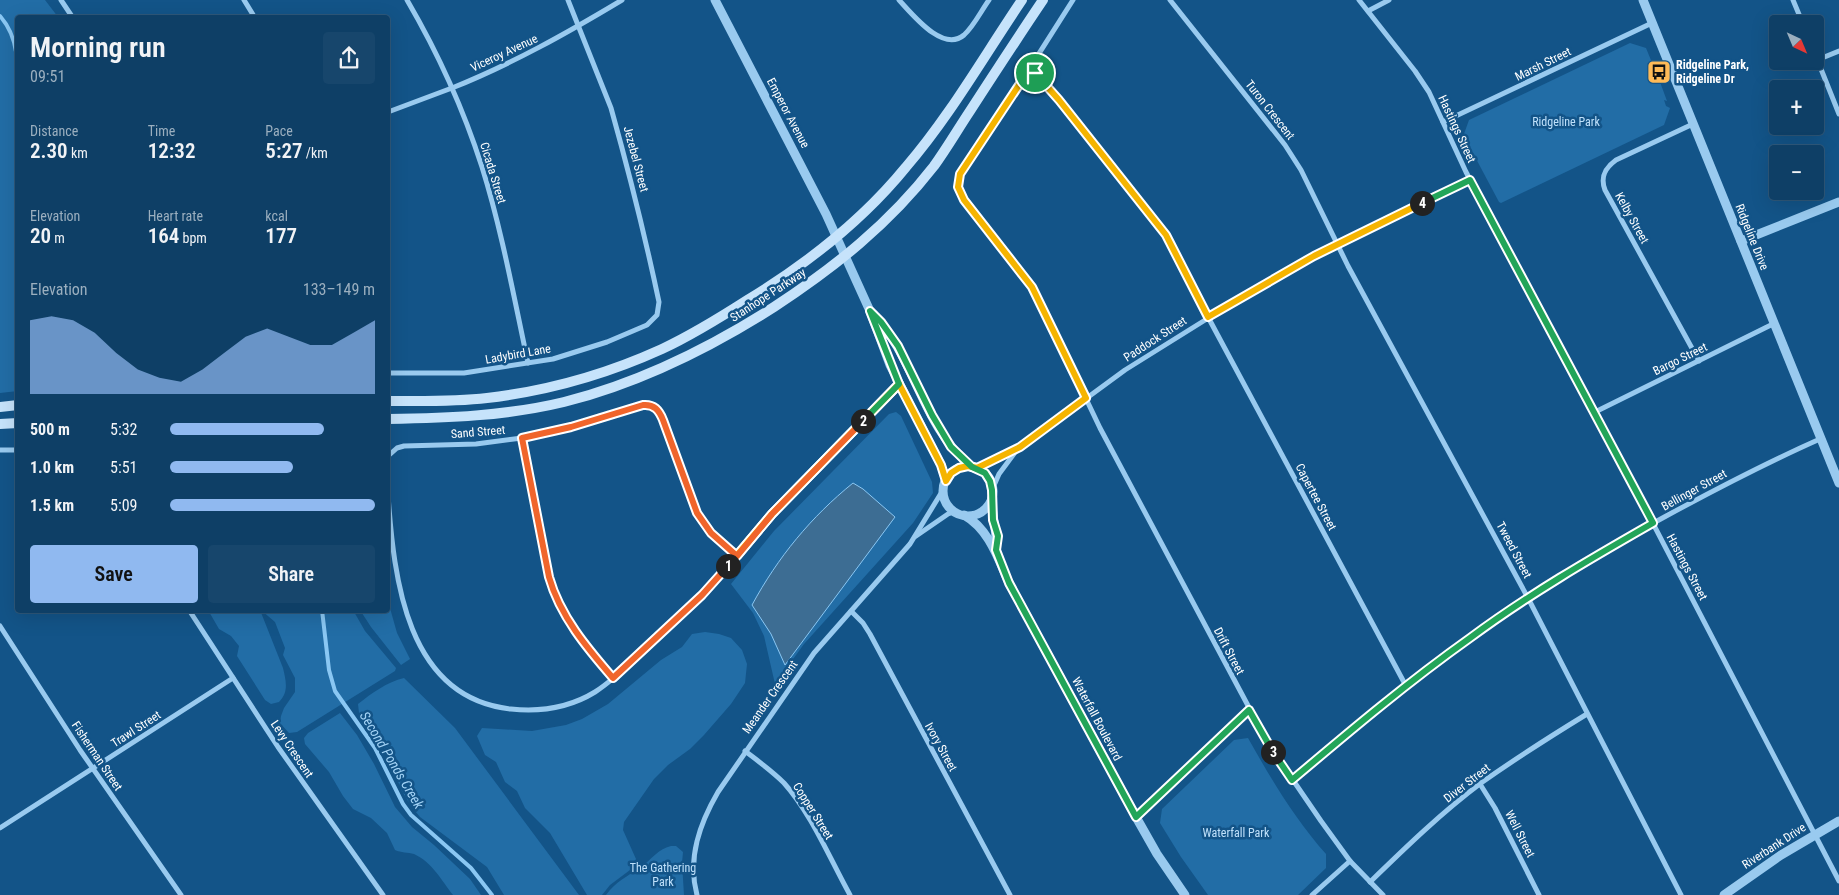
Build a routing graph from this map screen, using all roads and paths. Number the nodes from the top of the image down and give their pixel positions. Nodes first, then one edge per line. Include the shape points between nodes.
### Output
1 (61, 0) edge
2 (244, 0) edge
3 (408, 0) edge
4 (568, 0) edge
5 (622, 0) edge
6 (716, 0) edge
7 (899, 0) edge
8 (989, 0) edge
9 (1022, 0) edge
10 (1043, 0) edge
11 (1073, 0) edge
12 (1170, 0) edge
13 (1359, 0) edge
14 (1389, 0) edge
15 (1643, 0) edge
16 (1793, 0) edge
17 (1368, 11) junction
18 (71, 15) edge
19 (252, 15) edge
20 (1799, 15) edge
21 (1652, 23) junction
22 (578, 26) junction
23 (1839, 51) edge
24 (1824, 55) edge
25 (1029, 70) junction
26 (1821, 70) edge
27 (452, 88) junction
28 (390, 111) edge
29 (1839, 114) edge
30 (1443, 122) junction
31 (1693, 124) junction
32 (1470, 180) junction
33 (1839, 202) edge
34 (837, 237) junction
35 (1741, 241) junction
36 (1336, 244) junction
37 (846, 256) junction
38 (870, 311) junction
39 (1208, 317) junction
40 (1773, 324) junction
41 (647, 325) joint
42 (1699, 361) junction
43 (528, 363) junction
44 (390, 374) edge
45 (899, 384) junction
46 (1086, 398) junction
47 (390, 401) edge
48 (15, 405) edge
49 (0, 406) edge
50 (1595, 412) junction
51 (390, 419) edge
52 (15, 422) edge
53 (0, 424) edge
54 (522, 438) junction
55 (1820, 439) junction
56 (1020, 447) junction
57 (0, 450) edge
58 (15, 450) edge
59 (390, 453) edge
60 (975, 468) junction
61 (946, 481) junction
62 (1839, 483) edge
63 (943, 490) junction
64 (992, 492) junction
65 (954, 512) junction
66 (390, 514) edge
67 (964, 515) junction
68 (1653, 523) junction
69 (916, 537) junction
70 (996, 550) junction
71 (737, 556) junction
72 (1528, 598) junction
73 (851, 610) junction
74 (191, 613) edge
75 (0, 626) edge
76 (233, 678) junction
77 (613, 678) junction
78 (1406, 686) junction
79 (1249, 710) junction
80 (1587, 714) junction
81 (745, 751) junction
82 (93, 768) junction
83 (1292, 780) junction
84 (1480, 784) junction
85 (1136, 817) junction
86 (1839, 821) edge
87 (0, 828) edge
88 (1816, 834) junction
89 (1350, 861) junction
90 (1839, 881) edge
91 (1370, 882) junction
92 (1182, 893) edge
93 (181, 895) edge
94 (383, 895) edge
95 (697, 895) edge
96 (850, 895) edge
97 (1010, 895) edge
98 (1312, 895) edge
99 (1383, 895) edge
100 (1539, 895) edge
101 (1681, 895) edge
102 (1724, 895) edge

1 - 18 street
2 - 19 street
3 - 27 street, Cicada Street
4 - 22 street, Jezebel Street
5 - 22 street, Viceroy Avenue
6 - 34 street, Emperor Avenue
7 - 8 street via 936,36 953,41 968,30
9 - 34 main road, Stanhope Parkway via 907,166 860,218
10 - 37 main road, Stanhope Parkway via 934,166
11 - 25 street
12 - 36 street, Turon Crescent via 1294,158
13 - 17 street, Hastings Street
14 - 17 street
15 - 21 street, Ridgeline Drive
16 - 20 street
17 - 30 street, Hastings Street via 1422,82
21 - 30 street, Marsh Street
21 - 31 street, Ridgeline Drive
22 - 27 street, Viceroy Avenue
22 - 41 street, Jezebel Street via 611,108 639,210 659,302 657,315
23 - 24 street
25 - 39 street, Capertee Street via 1042,79 1166,235
25 - 46 street via 960,174 958,187 964,200 1032,287
26 - 29 street
27 - 28 street, Viceroy Avenue
27 - 43 street, Cicada Street via 491,197
30 - 32 street, Hastings Street
31 - 35 street, Ridgeline Drive
31 - 42 street, Kelby Street via 1616,160 1607,168 1603,182
32 - 36 street, Paddock Street
32 - 50 street, Hastings Street
33 - 35 street
34 - 37 street
34 - 47 main road, Stanhope Parkway via 787,275 719,318 663,348 610,370 558,385 488,398
35 - 40 street, Ridgeline Drive
36 - 39 street, Paddock Street
36 - 72 street, Tweed Street
37 - 38 street
37 - 51 main road, Stanhope Parkway via 816,280 724,338 666,367 620,384 566,401 508,412
38 - 45 street
38 - 60 street via 898,346 942,434 956,454
39 - 46 street, Paddock Street
39 - 78 street, Capertee Street
40 - 42 street, Bargo Street
40 - 55 street, Ridgeline Drive
41 - 43 street, Ladybird Lane via 579,351
42 - 50 street, Bargo Street
43 - 44 street, Ladybird Lane via 464,373
45 - 61 street
45 - 71 street via 772,514
46 - 56 street, Paddock Street
46 - 79 street, Drift Street
48 - 49 main road
50 - 68 street, Hastings Street
52 - 53 main road
54 - 59 street, Sand Street via 476,444 404,446
54 - 71 street, Sand Street via 643,405 653,406 663,420 697,513 711,533
54 - 77 street via 554,592 571,625
55 - 62 street, Ridgeline Drive
55 - 68 street, Bellinger Street via 1747,472
56 - 60 street, Paddock Street
56 - 64 street, Paddock Street via 999,474
57 - 58 street
60 - 61 street via 954,470
60 - 64 street via 988,476
61 - 63 street
63 - 65 street via 947,505
63 - 69 street, Meander Crescent
64 - 67 street via 982,511
64 - 70 street, Waterfall Boulevard via 992,511 998,536
65 - 67 street
65 - 69 street, Meander Crescent
66 - 77 street via 396,573 408,621 426,656 450,683 471,697 507,709 545,710 571,703
67 - 70 street, Waterfall Boulevard via 978,526
68 - 72 street, Bellinger Street
68 - 88 street, Hastings Street
69 - 73 street, Meander Crescent
70 - 85 street, Waterfall Boulevard via 1009,583
71 - 77 street via 702,595
72 - 78 street, Bellinger Street
72 - 80 street, Tweed Street
73 - 81 street, Meander Crescent via 814,653
73 - 97 street, Ivory Street via 868,631
74 - 76 street, Levy Crescent
75 - 82 street, Fisherman Street
76 - 82 street, Trawl Street
76 - 94 street, Levy Crescent
78 - 83 street, Bellinger Street
79 - 83 street, Drift Street
79 - 85 street
80 - 84 street, Diver Street
80 - 101 street, Tweed Street
81 - 95 street, Meander Crescent via 718,792 698,833 694,858
81 - 96 street, Copper Street via 777,776 796,798
82 - 87 street, Trawl Street
82 - 93 street, Fisherman Street
83 - 89 street, Drift Street
84 - 91 street, Diver Street
84 - 100 street, Well Street
85 - 92 street, Waterfall Boulevard
86 - 88 street, Riverbank Drive
88 - 90 street, Hastings Street
88 - 102 street, Riverbank Drive
89 - 91 street, Drift Street
89 - 98 street
91 - 99 street, Drift Street

